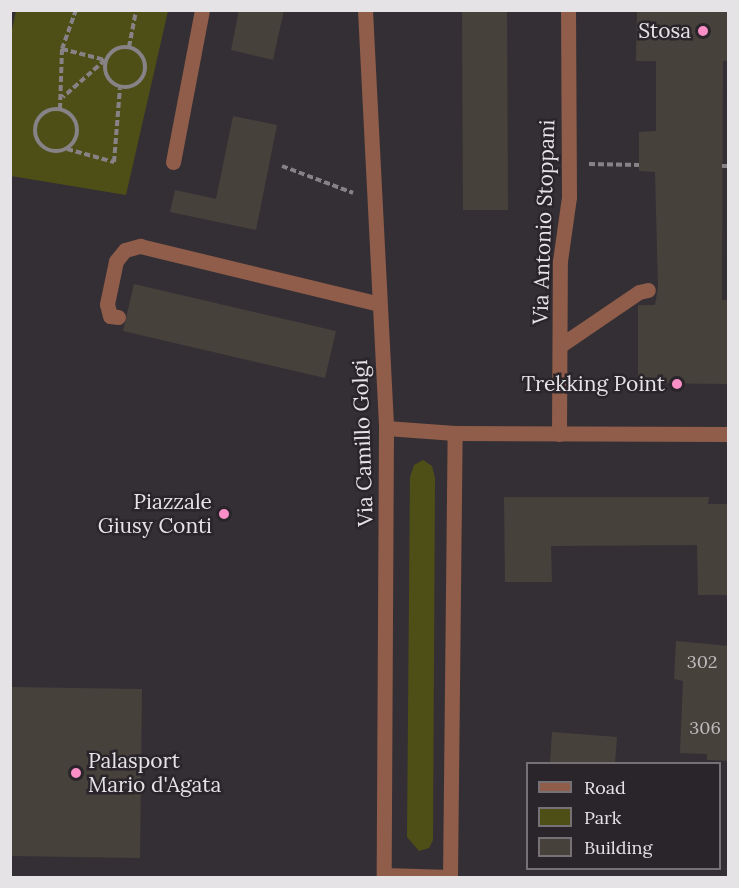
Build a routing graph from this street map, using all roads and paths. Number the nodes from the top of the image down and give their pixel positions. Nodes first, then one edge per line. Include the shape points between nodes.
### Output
1 (76, 10) edge
2 (136, 10) edge
3 (202, 10) edge
4 (364, 10) edge
5 (568, 10) edge
6 (129, 47) junction
7 (62, 50) junction
8 (105, 60) junction
9 (120, 88) junction
10 (63, 98) junction
11 (60, 109) junction
12 (67, 149) junction
13 (173, 162) dead end
14 (569, 164) junction
15 (639, 165) dead end
16 (282, 166) dead end
17 (722, 166) dead end
18 (729, 166) edge
19 (353, 194) dead end
20 (648, 290) dead end
21 (379, 304) junction
22 (118, 317) dead end
23 (561, 345) junction
24 (386, 428) junction
25 (455, 433) junction
26 (559, 434) junction
27 (729, 434) edge
28 (384, 876) edge
29 (450, 877) edge

1 - 7 path
2 - 6 path
3 - 13 street
4 - 21 street, Via Camillo Golgi
5 - 14 street, Via Antonio Stoppani
6 - 8 path via 114,50
6 - 9 path via 142,55 145,74 135,86
7 - 8 path
7 - 10 path
8 - 9 path via 106,77
8 - 10 path
9 - 12 path via 114,162
10 - 11 path
11 - 12 path via 74,118 77,135
11 - 12 path via 44,112 35,123 37,141 52,152
14 - 15 path
14 - 23 street, Via Antonio Stoppani via 569,197 560,261
16 - 19 path
17 - 18 path
20 - 23 street via 639,292
21 - 22 street via 140,246 125,250 116,261 107,304 110,315
21 - 24 street, Via Camillo Golgi
23 - 26 street, Via Antonio Stoppani
24 - 25 street
24 - 28 street, Via Camillo Golgi
25 - 26 street
25 - 29 street, Via Camillo Golgi
26 - 27 street
28 - 29 street, Via Camillo Golgi

